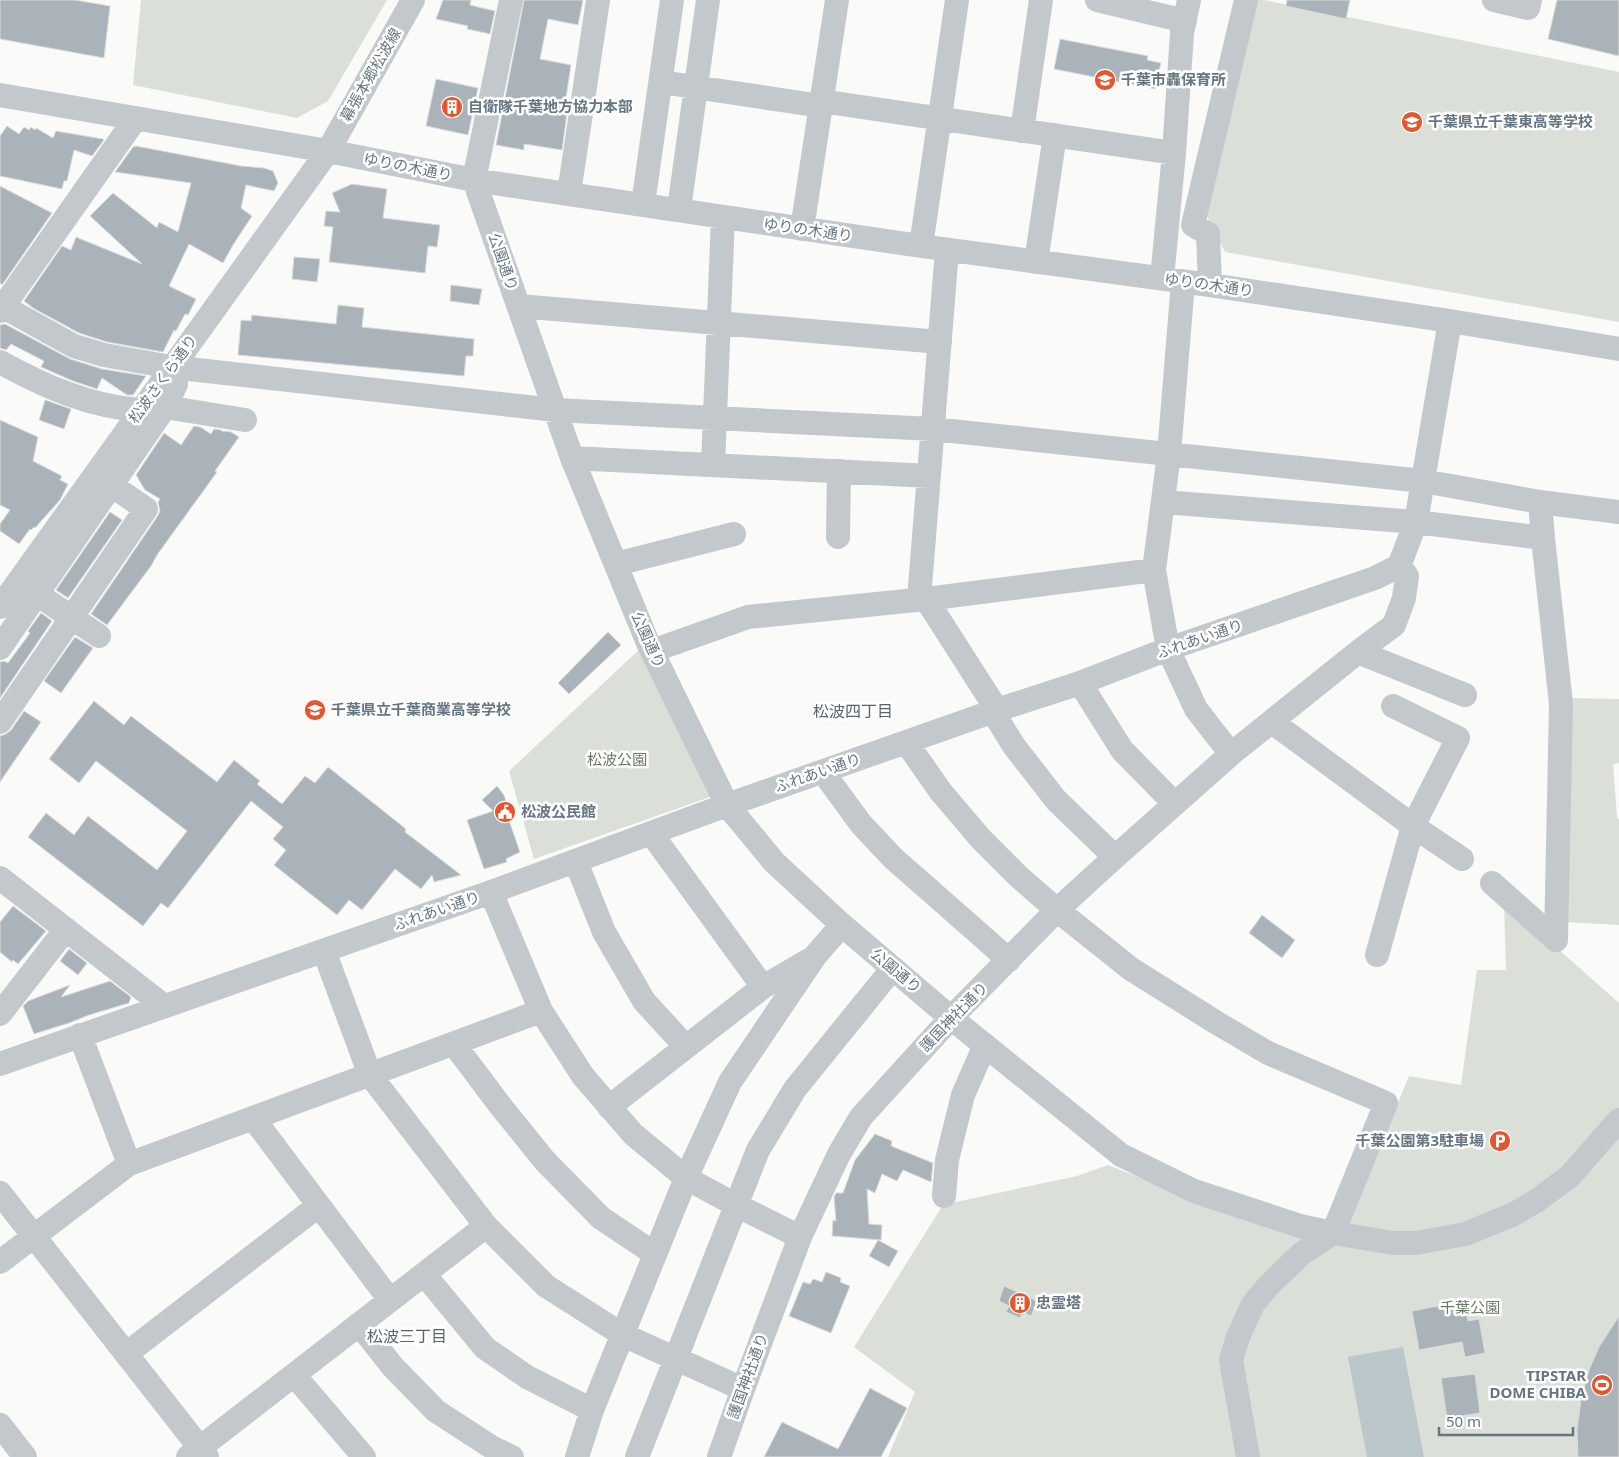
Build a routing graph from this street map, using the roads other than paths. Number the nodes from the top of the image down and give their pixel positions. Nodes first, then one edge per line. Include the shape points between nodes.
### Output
1 (413, 0) edge
2 (511, 0) edge
3 (598, 0) edge
4 (672, 0) edge
5 (708, 0) edge
6 (837, 0) edge
7 (957, 0) edge
8 (1042, 0) edge
9 (1097, 0) edge
10 (1246, 0) edge
11 (1494, 0) edge
12 (1530, 0) edge
13 (1187, 10) edge
14 (660, 82) junction
15 (696, 88) junction
16 (0, 95) edge
17 (821, 104) junction
18 (136, 118) junction
19 (940, 119) junction
20 (1022, 131) junction
21 (1055, 135) junction
22 (328, 151) junction
23 (1174, 153) junction
24 (474, 180) junction
25 (569, 194) junction
26 (643, 204) junction
27 (679, 209) junction
28 (723, 217) junction
29 (802, 229) junction
30 (921, 246) junction
31 (947, 250) junction
32 (1036, 262) junction
33 (1173, 280) junction
34 (1210, 285) junction
35 (519, 306) junction
36 (1, 308) edge
37 (1450, 321) junction
38 (719, 324) junction
39 (940, 342) junction
40 (1619, 349) edge
41 (0, 362) edge
42 (172, 367) junction
43 (164, 407) junction
44 (141, 410) junction
45 (555, 410) junction
46 (715, 418) junction
47 (246, 420) dead end
48 (933, 429) junction
49 (1169, 454) junction
50 (572, 458) junction
51 (713, 465) junction
52 (839, 472) junction
53 (929, 476) junction
54 (1423, 481) junction
55 (112, 485) junction
56 (1162, 502) junction
57 (1540, 502) junction
58 (1619, 512) edge
59 (1416, 522) junction
60 (734, 534) dead end
61 (838, 537) dead end
62 (1543, 538) junction
63 (616, 564) junction
64 (1399, 566) junction
65 (1154, 570) junction
66 (37, 594) junction
67 (922, 599) junction
68 (0, 607) edge
69 (72, 618) junction
70 (99, 636) dead end
71 (0, 648) edge
72 (1168, 649) junction
73 (652, 651) junction
74 (1358, 652) junction
75 (1080, 683) junction
76 (1465, 695) dead end
77 (1393, 706) dead end
78 (995, 711) junction
79 (0, 722) edge
80 (1272, 722) junction
81 (906, 742) junction
82 (1232, 754) junction
83 (823, 772) junction
84 (1175, 804) junction
85 (728, 805) junction
86 (1413, 826) junction
87 (651, 833) junction
88 (1115, 857) junction
89 (1462, 859) dead end
90 (576, 862) junction
91 (0, 878) edge
92 (1492, 883) dead end
93 (492, 892) junction
94 (1057, 910) junction
95 (842, 925) junction
96 (66, 929) junction
97 (324, 951) junction
98 (1377, 955) dead end
99 (815, 956) junction
100 (1009, 960) junction
101 (893, 968) junction
102 (763, 987) junction
103 (164, 1006) junction
104 (541, 1010) junction
105 (0, 1014) edge
106 (951, 1018) junction
107 (80, 1036) junction
108 (454, 1044) junction
109 (985, 1045) junction
110 (686, 1047) junction
111 (0, 1064) edge
112 (370, 1075) junction
113 (609, 1107) junction
114 (253, 1118) junction
115 (1619, 1120) edge
116 (129, 1164) junction
117 (686, 1178) junction
118 (0, 1193) edge
119 (944, 1196) dead end
120 (736, 1205) junction
121 (318, 1206) junction
122 (486, 1226) junction
123 (1333, 1233) junction
124 (33, 1236) junction
125 (800, 1237) junction
126 (655, 1254) junction
127 (0, 1262) edge
128 (424, 1274) junction
129 (390, 1300) junction
130 (359, 1324) junction
131 (623, 1335) junction
132 (126, 1354) junction
133 (676, 1359) junction
134 (294, 1375) junction
135 (742, 1389) junction
136 (592, 1410) junction
137 (0, 1425) edge
138 (198, 1454) edge
139 (25, 1457) edge
140 (364, 1457) edge
141 (512, 1457) edge
142 (577, 1457) edge
143 (637, 1457) edge
144 (719, 1457) edge
145 (1248, 1457) edge

1 - 22 street, 幕張本郷松波線
2 - 24 street
3 - 25 street
4 - 14 street
5 - 15 street
6 - 17 street
7 - 19 street
8 - 20 street
9 - 13 street
10 - 34 street via 1193,225 1208,234
11 - 12 street via 1528,8
13 - 23 street via 1182,33
14 - 15 street
14 - 26 street
15 - 17 street
15 - 27 street
16 - 18 street, ゆりの木通り
17 - 19 street
17 - 29 street
18 - 22 street, ゆりの木通り
18 - 36 street
19 - 20 street
19 - 30 street
20 - 21 street
21 - 23 street
21 - 32 street
22 - 24 street, ゆりの木通り
22 - 42 street, 松波さくら通り
23 - 33 street
24 - 25 street, ゆりの木通り
24 - 35 street, 公園通り
25 - 26 street, ゆりの木通り
26 - 27 street, ゆりの木通り
27 - 28 street, ゆりの木通り
28 - 29 street, ゆりの木通り
28 - 38 street
29 - 30 street, ゆりの木通り
30 - 31 street, ゆりの木通り
31 - 32 street, ゆりの木通り
31 - 39 street
32 - 33 street, ゆりの木通り
33 - 34 street, ゆりの木通り
33 - 49 street
34 - 37 street, ゆりの木通り
35 - 38 street
35 - 45 street, 公園通り
36 - 42 street via 74,346 104,355
37 - 40 street, ゆりの木通り
37 - 54 street
38 - 39 street
38 - 46 street
39 - 48 street
41 - 44 street via 74,396 114,407
42 - 43 street via 176,384
42 - 44 street, 松波さくら通り
42 - 45 street
43 - 47 street
43 - 55 street
44 - 68 street, 松波さくら通り
45 - 46 street
45 - 50 street, 公園通り
46 - 48 street
46 - 51 street
48 - 49 street
48 - 53 street
49 - 54 street
49 - 56 street
50 - 51 street
50 - 63 street, 公園通り
51 - 52 street
52 - 53 street
52 - 61 street
53 - 67 street
54 - 57 street
54 - 59 street
55 - 66 street
55 - 69 street via 146,508
56 - 59 street
56 - 65 street
57 - 58 street
57 - 62 street
59 - 62 street
59 - 64 street
60 - 63 street
62 - 92 street via 1561,704 1556,940
63 - 73 street, 公園通り
64 - 72 street, ふれあい通り via 1375,578
64 - 74 street, 護国神社通り via 1407,576 1404,598 1394,625
65 - 67 street
65 - 72 street
66 - 69 street
66 - 71 street
67 - 73 street via 748,617
67 - 78 street
69 - 70 street
69 - 79 street
72 - 75 street, ふれあい通り
72 - 82 street via 1196,708
73 - 85 street, 公園通り
74 - 76 street
74 - 80 street, 護国神社通り
75 - 78 street, ふれあい通り
75 - 84 street via 1122,750
77 - 86 street via 1458,738
78 - 81 street, ふれあい通り
78 - 88 street via 1014,746 1056,800
80 - 82 street, 護国神社通り
80 - 86 street
81 - 83 street, ふれあい通り
81 - 94 street via 941,792 981,839
82 - 84 street, 護国神社通り
83 - 85 street, ふれあい通り
83 - 100 street via 861,824 893,858
84 - 88 street, 護国神社通り
85 - 87 street, ふれあい通り
85 - 95 street, 公園通り via 774,862
86 - 89 street
86 - 98 street
87 - 90 street, ふれあい通り
87 - 102 street
88 - 94 street, 護国神社通り
90 - 93 street, ふれあい通り
90 - 110 street via 604,932 644,1001
91 - 96 street
93 - 97 street, ふれあい通り
93 - 104 street
94 - 100 street, 護国神社通り
94 - 123 street via 1131,969 1217,1023 1268,1053 1386,1104
95 - 99 street
95 - 101 street, 公園通り
96 - 103 street
96 - 105 street
97 - 103 street, ふれあい通り
97 - 112 street
99 - 102 street
99 - 117 street via 730,1082
100 - 106 street, 護国神社通り
101 - 106 street, 公園通り
101 - 120 street via 795,1089 758,1150
102 - 110 street
103 - 107 street, ふれあい通り
104 - 108 street
104 - 113 street via 583,1076
106 - 109 street, 公園通り
106 - 125 street, 護国神社通り via 862,1117 839,1154
107 - 111 street, ふれあい通り
107 - 116 street
108 - 112 street
108 - 126 street via 545,1161 601,1218
109 - 119 street via 962,1095
109 - 123 street, 公園通り via 1121,1155 1194,1191 1300,1226
110 - 113 street
112 - 114 street
112 - 122 street
113 - 117 street via 633,1134
114 - 116 street
114 - 121 street
115 - 123 street, 公園通り via 1570,1176 1512,1215 1466,1234 1416,1243
116 - 124 street
117 - 120 street
117 - 126 street
118 - 124 street
120 - 125 street
120 - 133 street
121 - 129 street
121 - 132 street
122 - 128 street
122 - 131 street via 546,1286
123 - 145 street via 1302,1254 1268,1285 1253,1304 1238,1337 1232,1360
124 - 127 street
124 - 132 street
125 - 135 street, 護国神社通り
126 - 131 street
128 - 129 street
128 - 136 street via 485,1348 527,1377
129 - 130 street
130 - 134 street
130 - 141 street via 393,1367 436,1411
131 - 133 street
131 - 136 street
132 - 138 street
133 - 135 street
133 - 143 street
134 - 138 street
134 - 140 street
135 - 144 street, 護国神社通り
136 - 142 street
137 - 139 street

